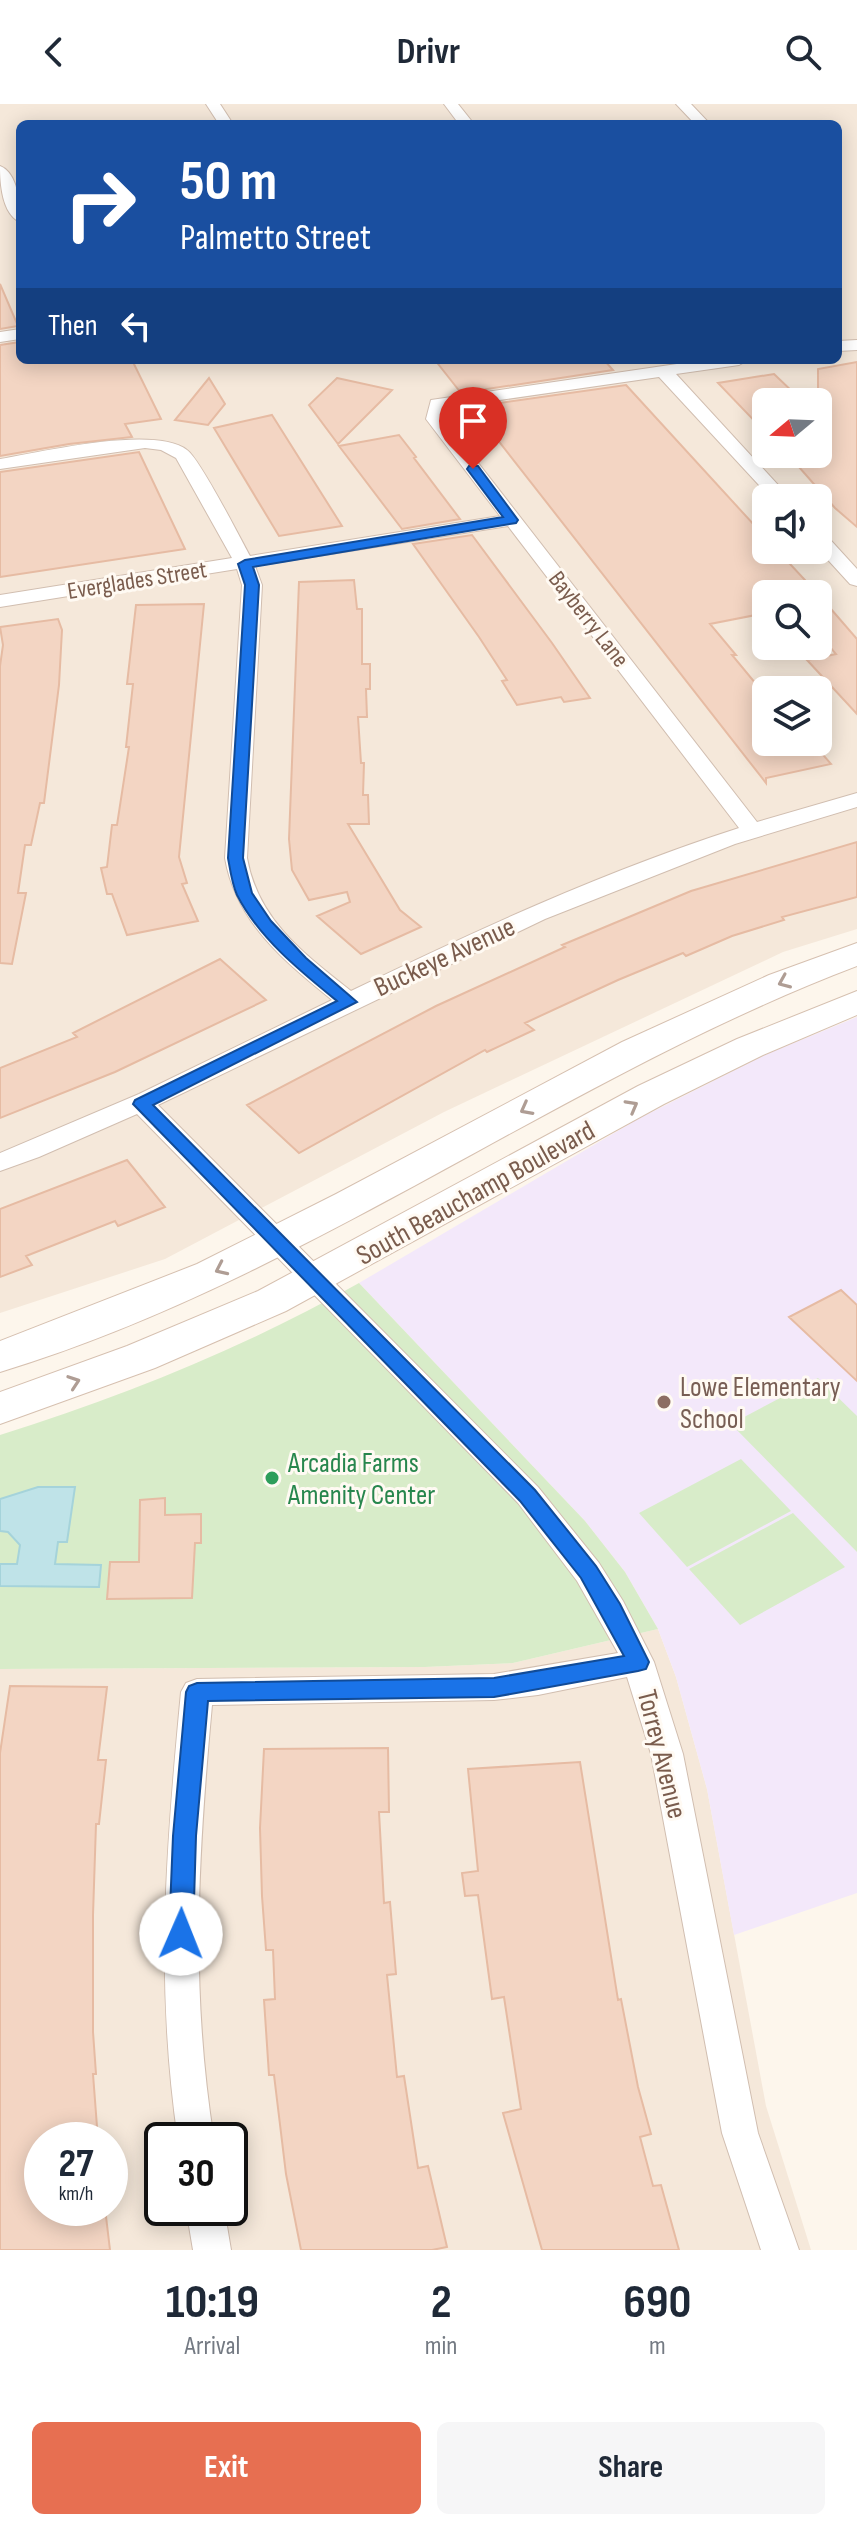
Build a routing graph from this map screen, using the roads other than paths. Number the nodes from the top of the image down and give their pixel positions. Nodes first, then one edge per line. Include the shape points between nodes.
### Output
1 (451, 104) edge
2 (709, 104) edge
3 (685, 105) edge
4 (464, 120) edge
5 (699, 120) edge
6 (0, 170) edge
7 (16, 208) edge
8 (711, 364) edge
9 (663, 371) junction
10 (0, 464) edge
11 (768, 484) edge
12 (511, 520) junction
13 (832, 553) edge
14 (245, 564) junction
15 (857, 580) edge
16 (0, 601) edge
17 (857, 800) edge
18 (752, 831) junction
19 (857, 954) edge
20 (349, 1002) junction
21 (857, 1002) edge
22 (142, 1104) junction
23 (0, 1162) edge
24 (276, 1243) junction
25 (314, 1281) junction
26 (0, 1357) edge
27 (0, 1408) edge
28 (638, 1662) junction
29 (194, 2122) edge
30 (208, 2226) edge
31 (212, 2250) edge
32 (780, 2250) edge

1 - 4 street
2 - 3 street
3 - 5 street
6 - 7 street
8 - 9 street
9 - 11 street
9 - 12 street, Bayberry Lane via 437,404 435,419
10 - 14 street via 145,443 165,445 183,455
12 - 14 street, Everglades Street
12 - 18 street, Bayberry Lane
13 - 15 street
14 - 16 street, Everglades Street
14 - 20 street via 252,585 236,858 244,893 300,962
17 - 18 street, Buckeye Avenue
18 - 20 street, Buckeye Avenue via 482,936
19 -> 24 street, South Beauchamp Boulevard via 634,1051
20 - 22 street, Buckeye Avenue
25 -> 21 street, South Beauchamp Boulevard via 651,1095
22 - 23 street, Buckeye Avenue
22 - 24 street, Torrey Avenue
24 - 25 street, Torrey Avenue
24 -> 26 street, South Beauchamp Boulevard via 142,1303
27 -> 25 street, South Beauchamp Boulevard via 141,1357
25 - 28 street, Torrey Avenue via 528,1495 588,1572
28 - 29 street via 494,1687 197,1692 180,1957
28 - 32 street, Torrey Avenue via 670,1767 740,2133
30 - 31 street

